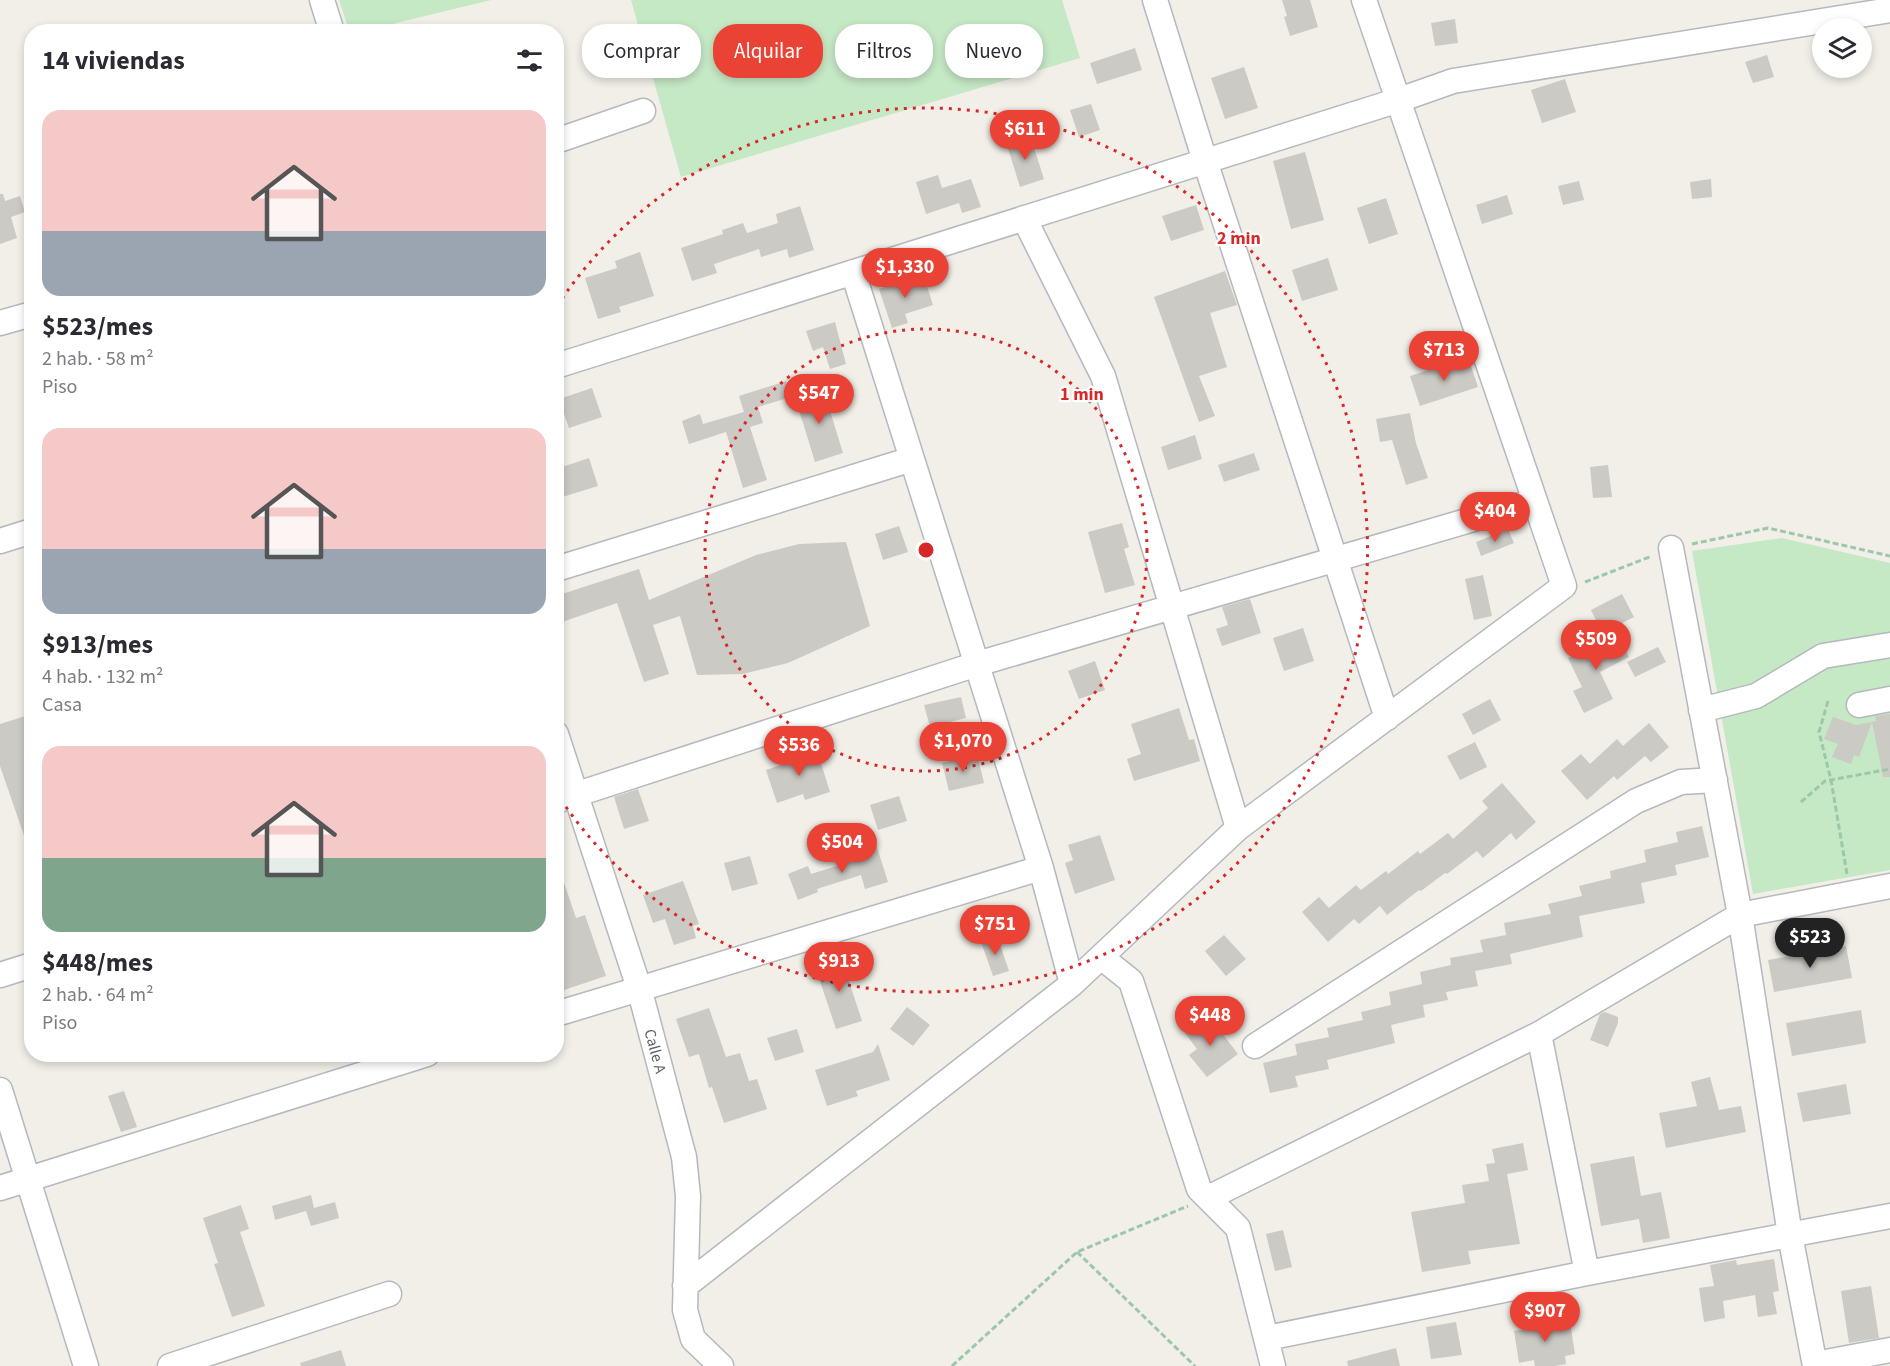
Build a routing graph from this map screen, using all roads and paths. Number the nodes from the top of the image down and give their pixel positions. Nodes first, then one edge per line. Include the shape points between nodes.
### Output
1 (323, 0) edge
2 (1155, 0) edge
3 (1364, 0) edge
4 (1890, 10) edge
5 (330, 24) edge
6 (1399, 100) junction
7 (643, 111) dead end
8 (564, 138) edge
9 (1205, 162) junction
10 (1024, 218) junction
11 (854, 272) junction
12 (24, 316) edge
13 (0, 323) edge
14 (564, 363) edge
15 (912, 459) junction
16 (1535, 501) junction
17 (24, 534) edge
18 (0, 541) edge
19 (1671, 548) junction
20 (1890, 556) edge
21 (1335, 559) junction
22 (564, 567) edge
23 (1554, 594) junction
24 (1173, 607) junction
25 (1890, 645) edge
26 (977, 664) junction
27 (1890, 699) edge
28 (1828, 701) dead end
29 (1860, 705) dead end
30 (1701, 710) junction
31 (1387, 718) junction
32 (1890, 769) edge
33 (1714, 780) junction
34 (1831, 780) junction
35 (566, 798) edge
36 (1801, 802) dead end
37 (1238, 828) junction
38 (1041, 868) junction
39 (1890, 886) edge
40 (1850, 894) junction
41 (1740, 915) junction
42 (1101, 957) junction
43 (24, 968) edge
44 (0, 975) edge
45 (1072, 984) junction
46 (639, 988) junction
47 (564, 1011) edge
48 (1539, 1034) junction
49 (1255, 1046) dead end
50 (402, 1062) edge
51 (0, 1090) edge
52 (29, 1179) junction
53 (0, 1188) edge
54 (1208, 1198) junction
55 (1890, 1216) edge
56 (1790, 1235) junction
57 (1077, 1252) junction
58 (1587, 1273) junction
59 (685, 1286) junction
60 (389, 1294) dead end
61 (1267, 1338) junction
62 (1890, 1350) edge
63 (1815, 1365) edge
64 (86, 1366) edge
65 (170, 1366) edge
66 (721, 1366) edge
67 (952, 1366) edge
68 (1195, 1366) edge
69 (1273, 1366) edge

1 - 5 street
2 - 9 street
3 - 6 street
4 - 6 street via 1453,81
6 - 9 street
6 - 16 street
7 - 8 street
9 - 10 street
9 - 21 street
10 - 11 street
10 - 24 street via 1103,376
11 - 14 street
11 - 15 street
12 - 13 street
15 - 22 street
15 - 26 street
16 - 21 street
16 - 23 street via 1564,586
17 - 18 street
19 - 20 path via 1768,528
19 - 23 path
19 - 30 street
21 - 24 street
21 - 31 street
23 - 31 street
24 - 26 street
24 - 37 street
25 - 30 street via 1823,656 1756,696
26 - 35 street
26 - 38 street
27 - 29 street
28 - 34 path via 1819,732
30 - 33 street
31 - 37 street
32 - 34 path
33 - 41 street
33 - 49 street via 1681,782 1636,801
34 - 36 path
34 - 40 path
35 - 46 street, Calle A
37 - 42 street
38 - 45 street
38 - 46 street
39 - 40 street
40 - 41 street
41 - 48 street
41 - 56 street
42 - 45 street
42 - 54 street via 1131,981 1198,1189
43 - 44 street
45 - 59 street
46 - 47 street
46 - 59 street, Calle A via 684,1157 688,1196
48 - 54 street
48 - 58 street
50 - 52 street
51 - 52 street
52 - 53 street
52 - 64 street
54 - 57 path
54 - 61 street via 1238,1228
55 - 56 street
56 - 58 street
56 - 63 street
57 - 67 path
57 - 68 path
58 - 61 street
59 - 66 street, Calle A via 685,1310 693,1339
60 - 65 street
61 - 69 street
62 - 63 street

